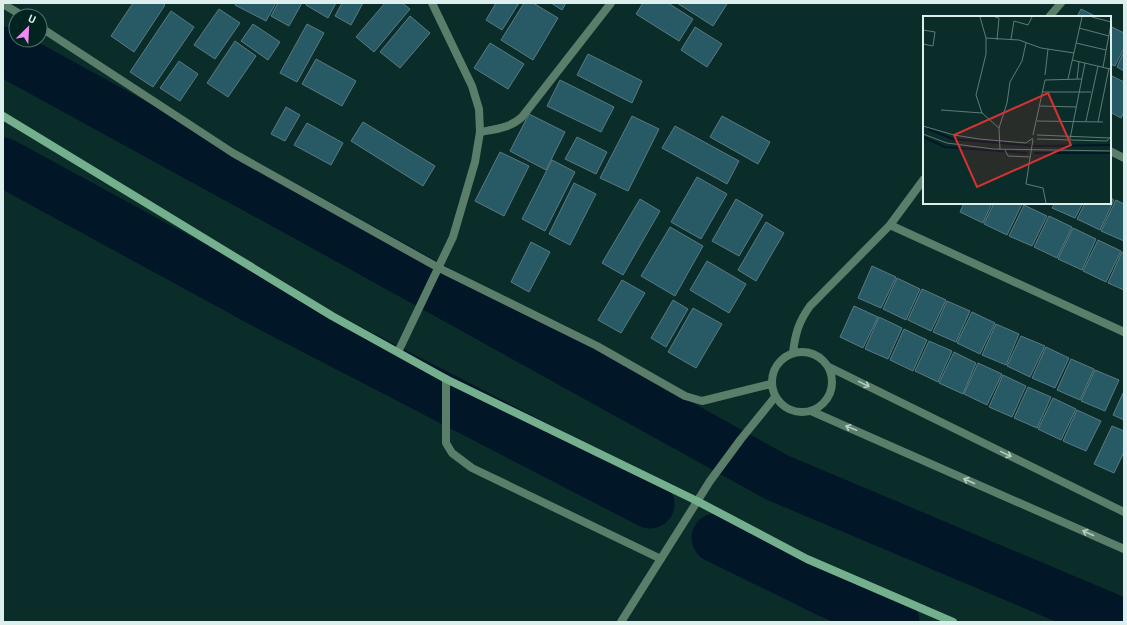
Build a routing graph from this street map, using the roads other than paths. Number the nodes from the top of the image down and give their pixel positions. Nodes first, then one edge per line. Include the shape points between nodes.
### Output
1 (432, 3) edge
2 (611, 3) edge
3 (1061, 3) edge
4 (1050, 16) edge
5 (48, 32) edge
6 (3, 116) edge
7 (480, 132) junction
8 (1111, 152) edge
9 (1124, 158) edge
10 (923, 180) edge
11 (890, 225) junction
12 (439, 268) junction
13 (1124, 332) edge
14 (398, 352) junction
15 (793, 353) junction
16 (829, 367) junction
17 (446, 379) junction
18 (771, 384) junction
19 (775, 397) junction
20 (811, 412) junction
21 (697, 501) junction
22 (1124, 512) edge
23 (1124, 549) edge
24 (661, 559) junction
25 (621, 622) edge
26 (953, 622) edge

1 - 7 street via 472,86 479,109
2 - 7 street via 522,117 507,127
3 - 4 street
5 - 12 street via 233,153
6 - 14 street via 332,316
7 - 12 street via 475,162 453,237
8 - 9 street
10 - 11 street
11 - 13 street
11 - 15 street via 810,306 800,320
12 - 14 street
12 - 18 street via 597,346 695,400 702,401
14 - 17 street
15 - 16 street via 813,354
15 - 18 street via 776,365
16 - 20 street via 833,384 831,394
16 -> 22 street
17 - 21 street
17 - 24 street via 446,443 452,453 472,468
18 - 19 street
19 - 20 street via 791,410
19 - 21 street
23 -> 20 street
21 - 24 street
21 - 26 street via 808,559
24 - 25 street

